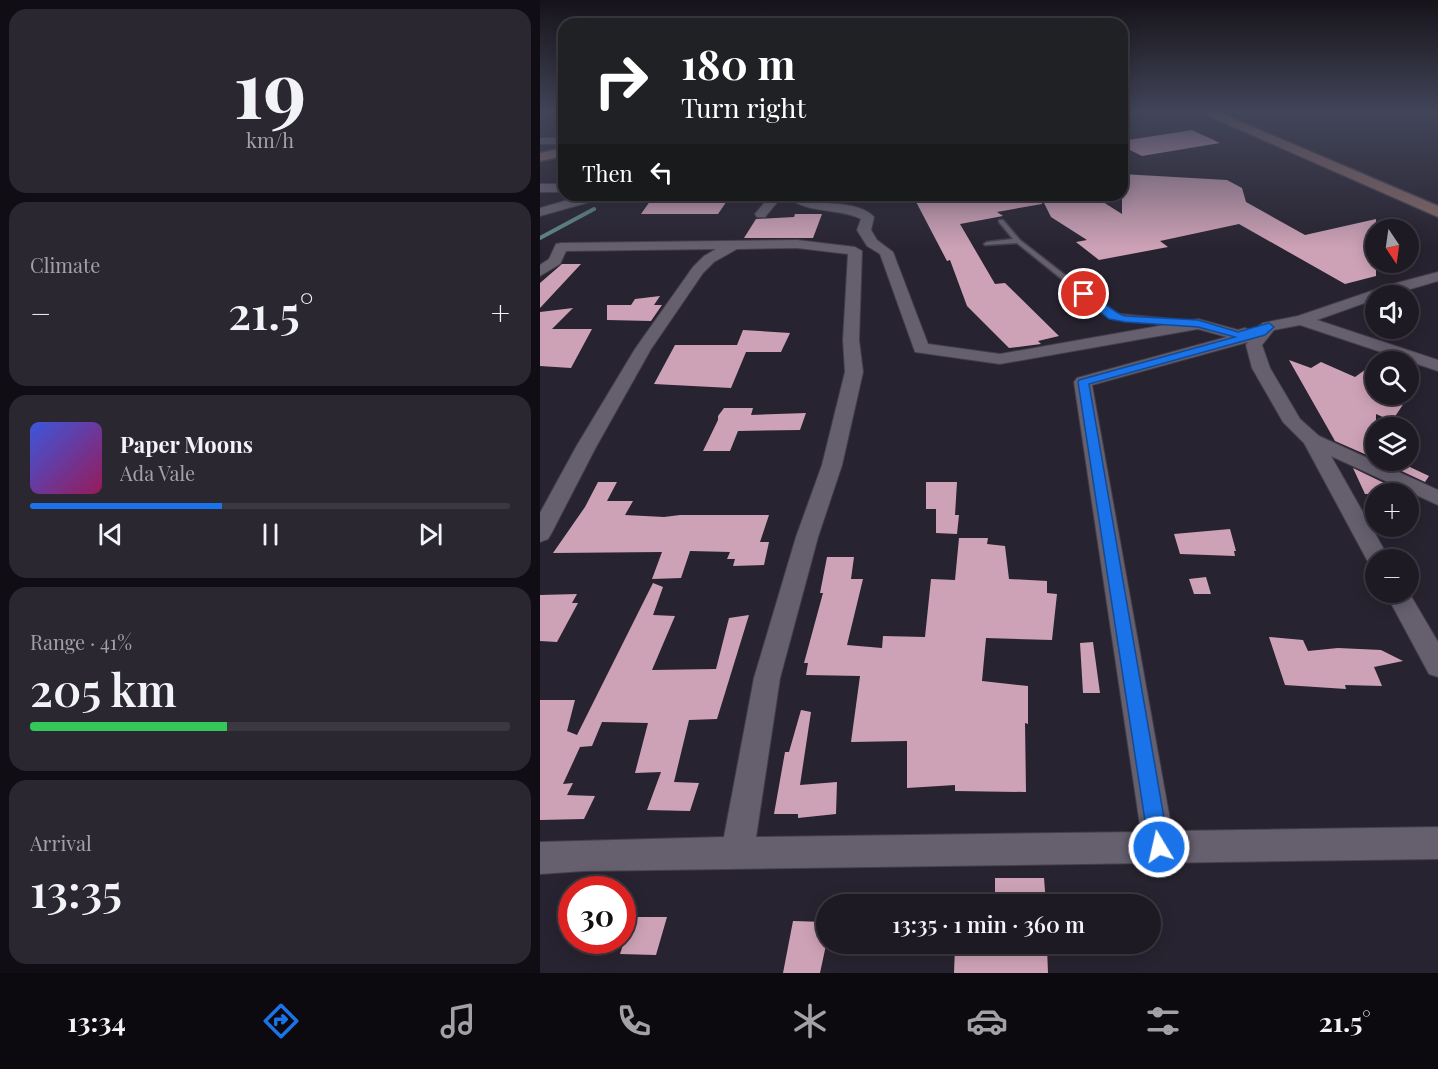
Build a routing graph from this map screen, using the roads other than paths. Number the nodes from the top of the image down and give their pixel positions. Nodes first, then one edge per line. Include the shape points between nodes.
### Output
1 (1314, 158) edge
2 (1329, 158) edge
3 (540, 188) edge
4 (558, 188) edge
5 (575, 201) edge
6 (772, 201) edge
7 (801, 201) edge
8 (1438, 204) edge
9 (1438, 212) edge
10 (540, 213) edge
11 (761, 214) dead end
12 (1001, 221) dead end
13 (1018, 241) junction
14 (987, 244) dead end
15 (733, 245) junction
16 (540, 272) edge
17 (1438, 276) edge
18 (1301, 320) junction
19 (1198, 324) junction
20 (1265, 330) junction
21 (1438, 366) edge
22 (1312, 440) junction
23 (1438, 498) edge
24 (540, 534) edge
25 (1373, 549) edge
26 (1403, 603) edge
27 (1438, 666) edge
28 (1438, 843) edge
29 (1159, 847) junction
30 (737, 853) junction
31 (540, 858) edge

1 - 9 main road
2 - 8 main road
3 - 4 street
5 - 10 street
6 - 11 street
7 - 19 street via 868,216 864,230 872,243 886,252 921,348 1000,359
12 - 13 lane
13 - 14 lane
13 - 19 lane via 1113,316
15 - 16 street via 554,247 555,261
15 - 24 street via 698,270 643,349
15 - 30 street via 797,244 856,252 851,340 854,372 832,465 767,678
17 - 18 street
18 - 20 street
18 - 21 street
19 - 20 street via 1238,335
20 - 22 street via 1254,345 1261,368 1293,422
20 - 29 street via 1083,382
22 - 23 street
22 - 25 street
26 - 27 street
28 - 29 street
29 - 30 street
30 - 31 street

